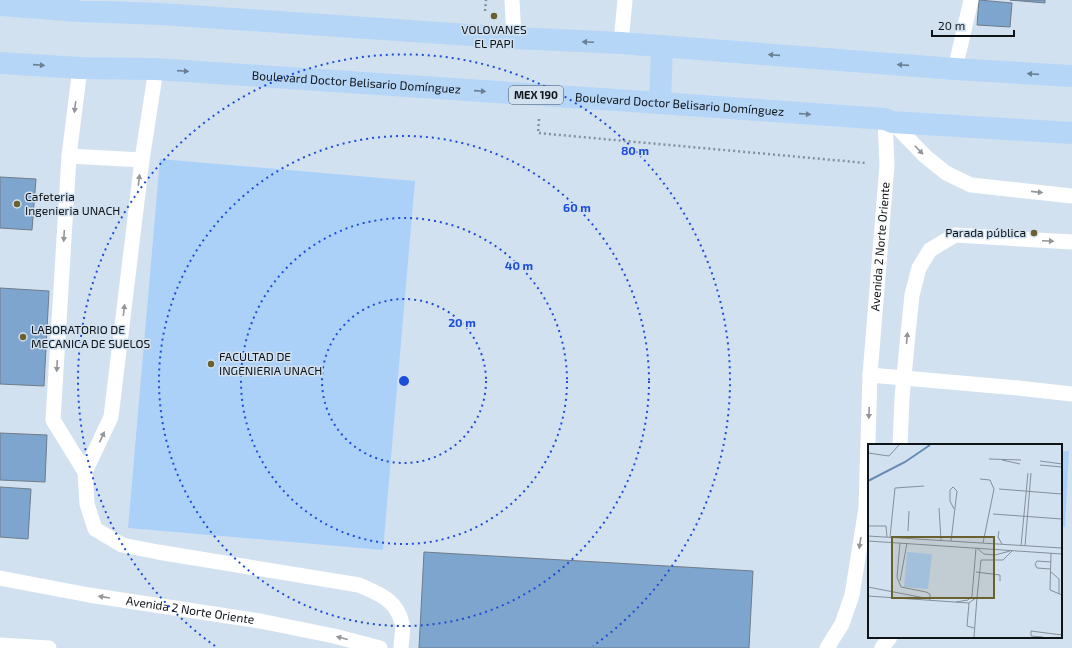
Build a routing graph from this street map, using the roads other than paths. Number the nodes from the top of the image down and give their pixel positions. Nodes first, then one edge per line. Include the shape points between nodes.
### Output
1 (512, 0) edge
2 (625, 0) edge
3 (971, 0) edge
4 (0, 5) edge
5 (162, 7) edge
6 (514, 38) junction
7 (621, 43) junction
8 (662, 46) junction
9 (0, 63) edge
10 (80, 68) junction
11 (156, 69) junction
12 (956, 69) junction
13 (1072, 76) edge
14 (660, 103) junction
15 (888, 121) junction
16 (1072, 133) edge
17 (69, 156) junction
18 (142, 160) junction
19 (1072, 196) edge
20 (1072, 242) edge
21 (870, 374) junction
22 (904, 377) junction
23 (1072, 394) edge
24 (900, 444) edge
25 (85, 472) junction
26 (0, 578) edge
27 (0, 645) edge
28 (49, 648) edge
29 (380, 648) edge
30 (401, 648) edge
31 (826, 648) edge

1 - 6 lane
2 - 7 lane
3 - 12 lane
4 - 5 main road via 80,11
5 - 6 main road
7 -> 6 main road
7 - 8 main road
12 -> 8 main road
8 - 14 main road
9 -> 10 main road, Boulevard Doctor Belisario Domínguez / MEX 190
10 - 11 main road, Boulevard Doctor Belisario Domínguez / MEX 190
10 -> 17 lane
11 -> 14 main road, Boulevard Doctor Belisario Domínguez / MEX 190
11 - 18 lane
13 -> 12 main road
14 -> 15 main road, Boulevard Doctor Belisario Domínguez / MEX 190
15 - 16 main road, Boulevard Doctor Belisario Domínguez / MEX 190
15 -> 19 lane via 946,173 971,185
15 - 21 lane, Avenida 2 Norte Oriente via 887,165
17 - 18 lane
17 -> 25 lane via 53,420
25 -> 18 lane via 111,417
22 -> 20 lane via 912,295 919,268 930,250 955,236
21 - 22 lane
21 -> 31 lane, Avenida 2 Norte Oriente via 866,508 852,595 842,624
22 - 23 lane
22 - 24 lane
25 - 30 lane via 87,504 95,529 122,545 359,585 386,598 395,607 402,624
29 -> 26 lane, Avenida 2 Norte Oriente via 260,621 89,595
27 - 28 lane

